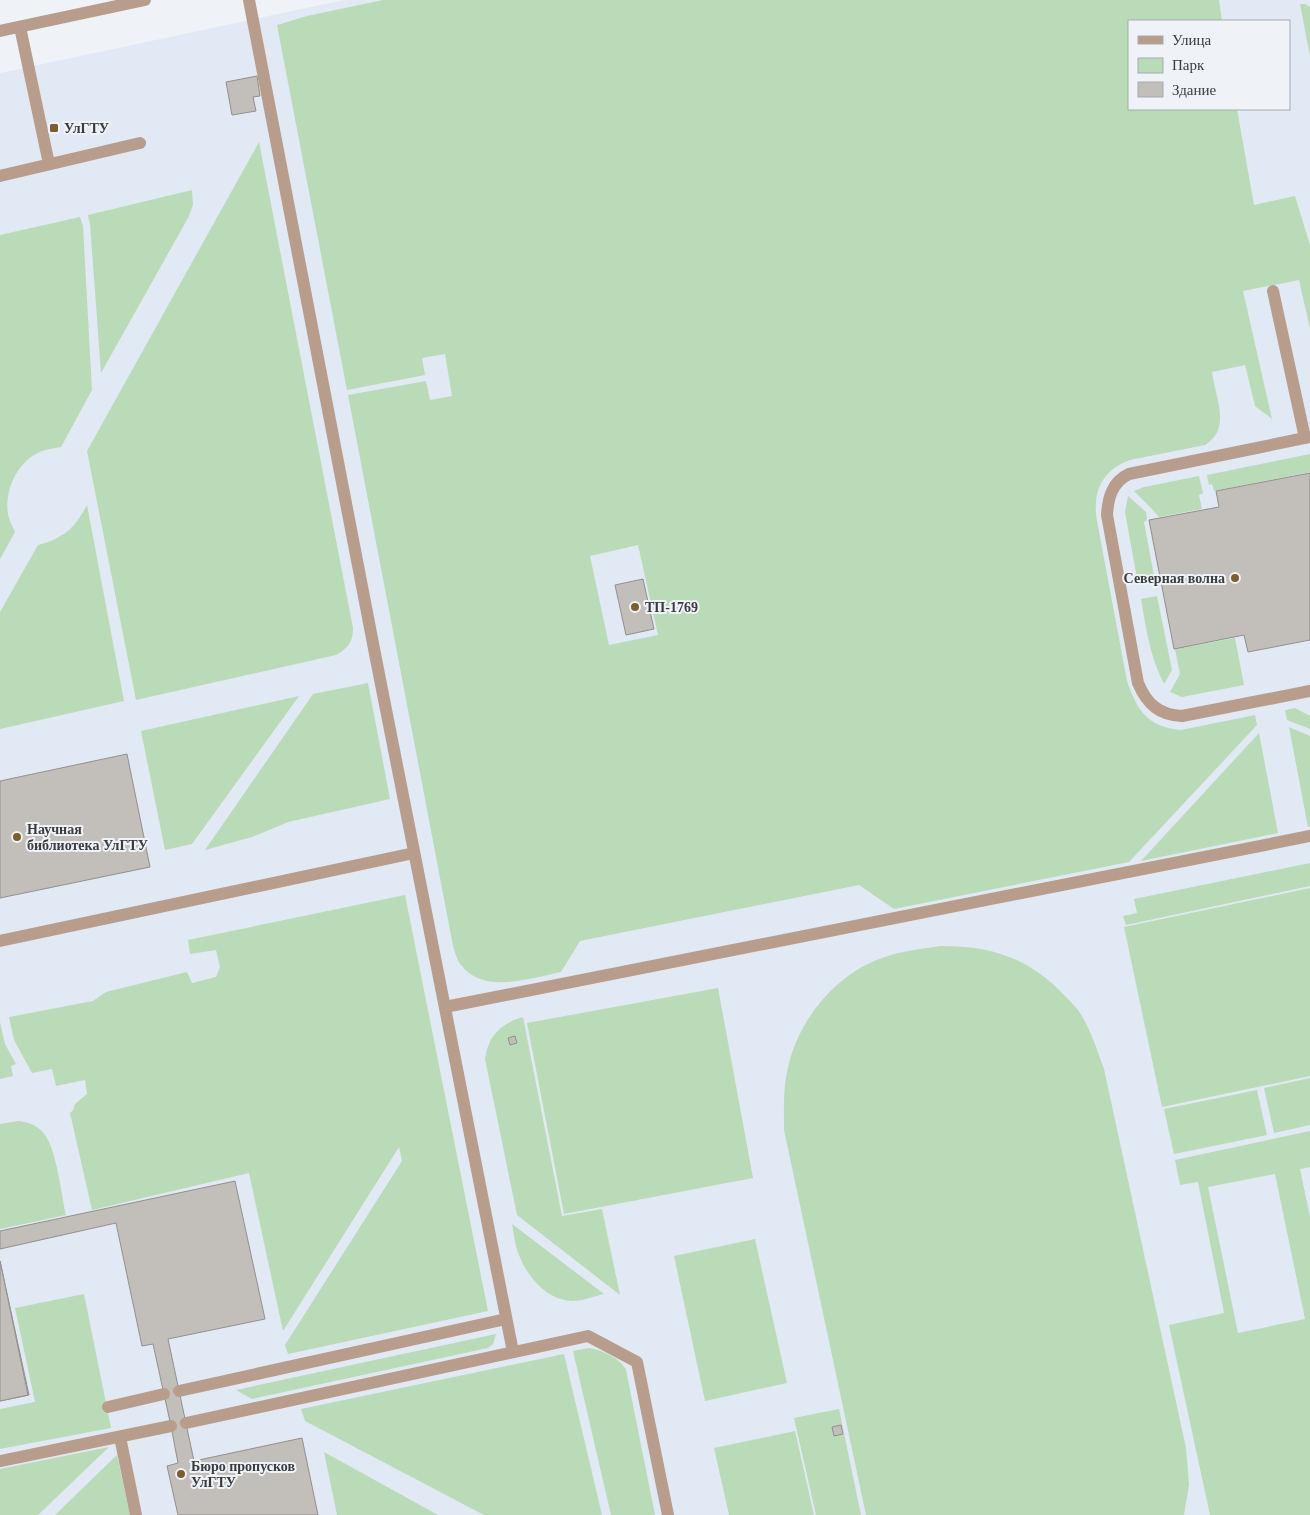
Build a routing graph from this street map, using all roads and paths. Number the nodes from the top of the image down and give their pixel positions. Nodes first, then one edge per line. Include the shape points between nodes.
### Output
1 (145, 0) edge
2 (249, 0) edge
3 (20, 27) junction
4 (0, 31) edge
5 (140, 143) dead end
6 (49, 164) junction
7 (0, 176) edge
8 (1273, 291) dead end
9 (1307, 437) edge
10 (1310, 691) edge
11 (1310, 836) edge
12 (414, 853) junction
13 (0, 941) edge
14 (445, 1007) junction
15 (506, 1319) junction
16 (513, 1352) junction
17 (179, 1391) dead end
18 (164, 1394) dead end
19 (108, 1407) dead end
20 (186, 1423) dead end
21 (171, 1426) dead end
22 (120, 1437) junction
23 (0, 1461) edge
24 (136, 1515) edge
25 (668, 1515) edge

1 - 3 street
2 - 12 street
3 - 4 street
3 - 6 street
5 - 6 street
6 - 7 street
8 - 9 street
9 - 10 street via 1128,474 1118,480 1109,495 1107,516 1138,683 1146,699 1158,710 1170,716 1182,716
11 - 14 street
12 - 13 street
12 - 14 street
14 - 15 street
15 - 16 street
15 - 17 street
16 - 20 street
16 - 25 street via 588,1336 637,1362
18 - 19 street
21 - 22 street
22 - 23 street
22 - 24 street

